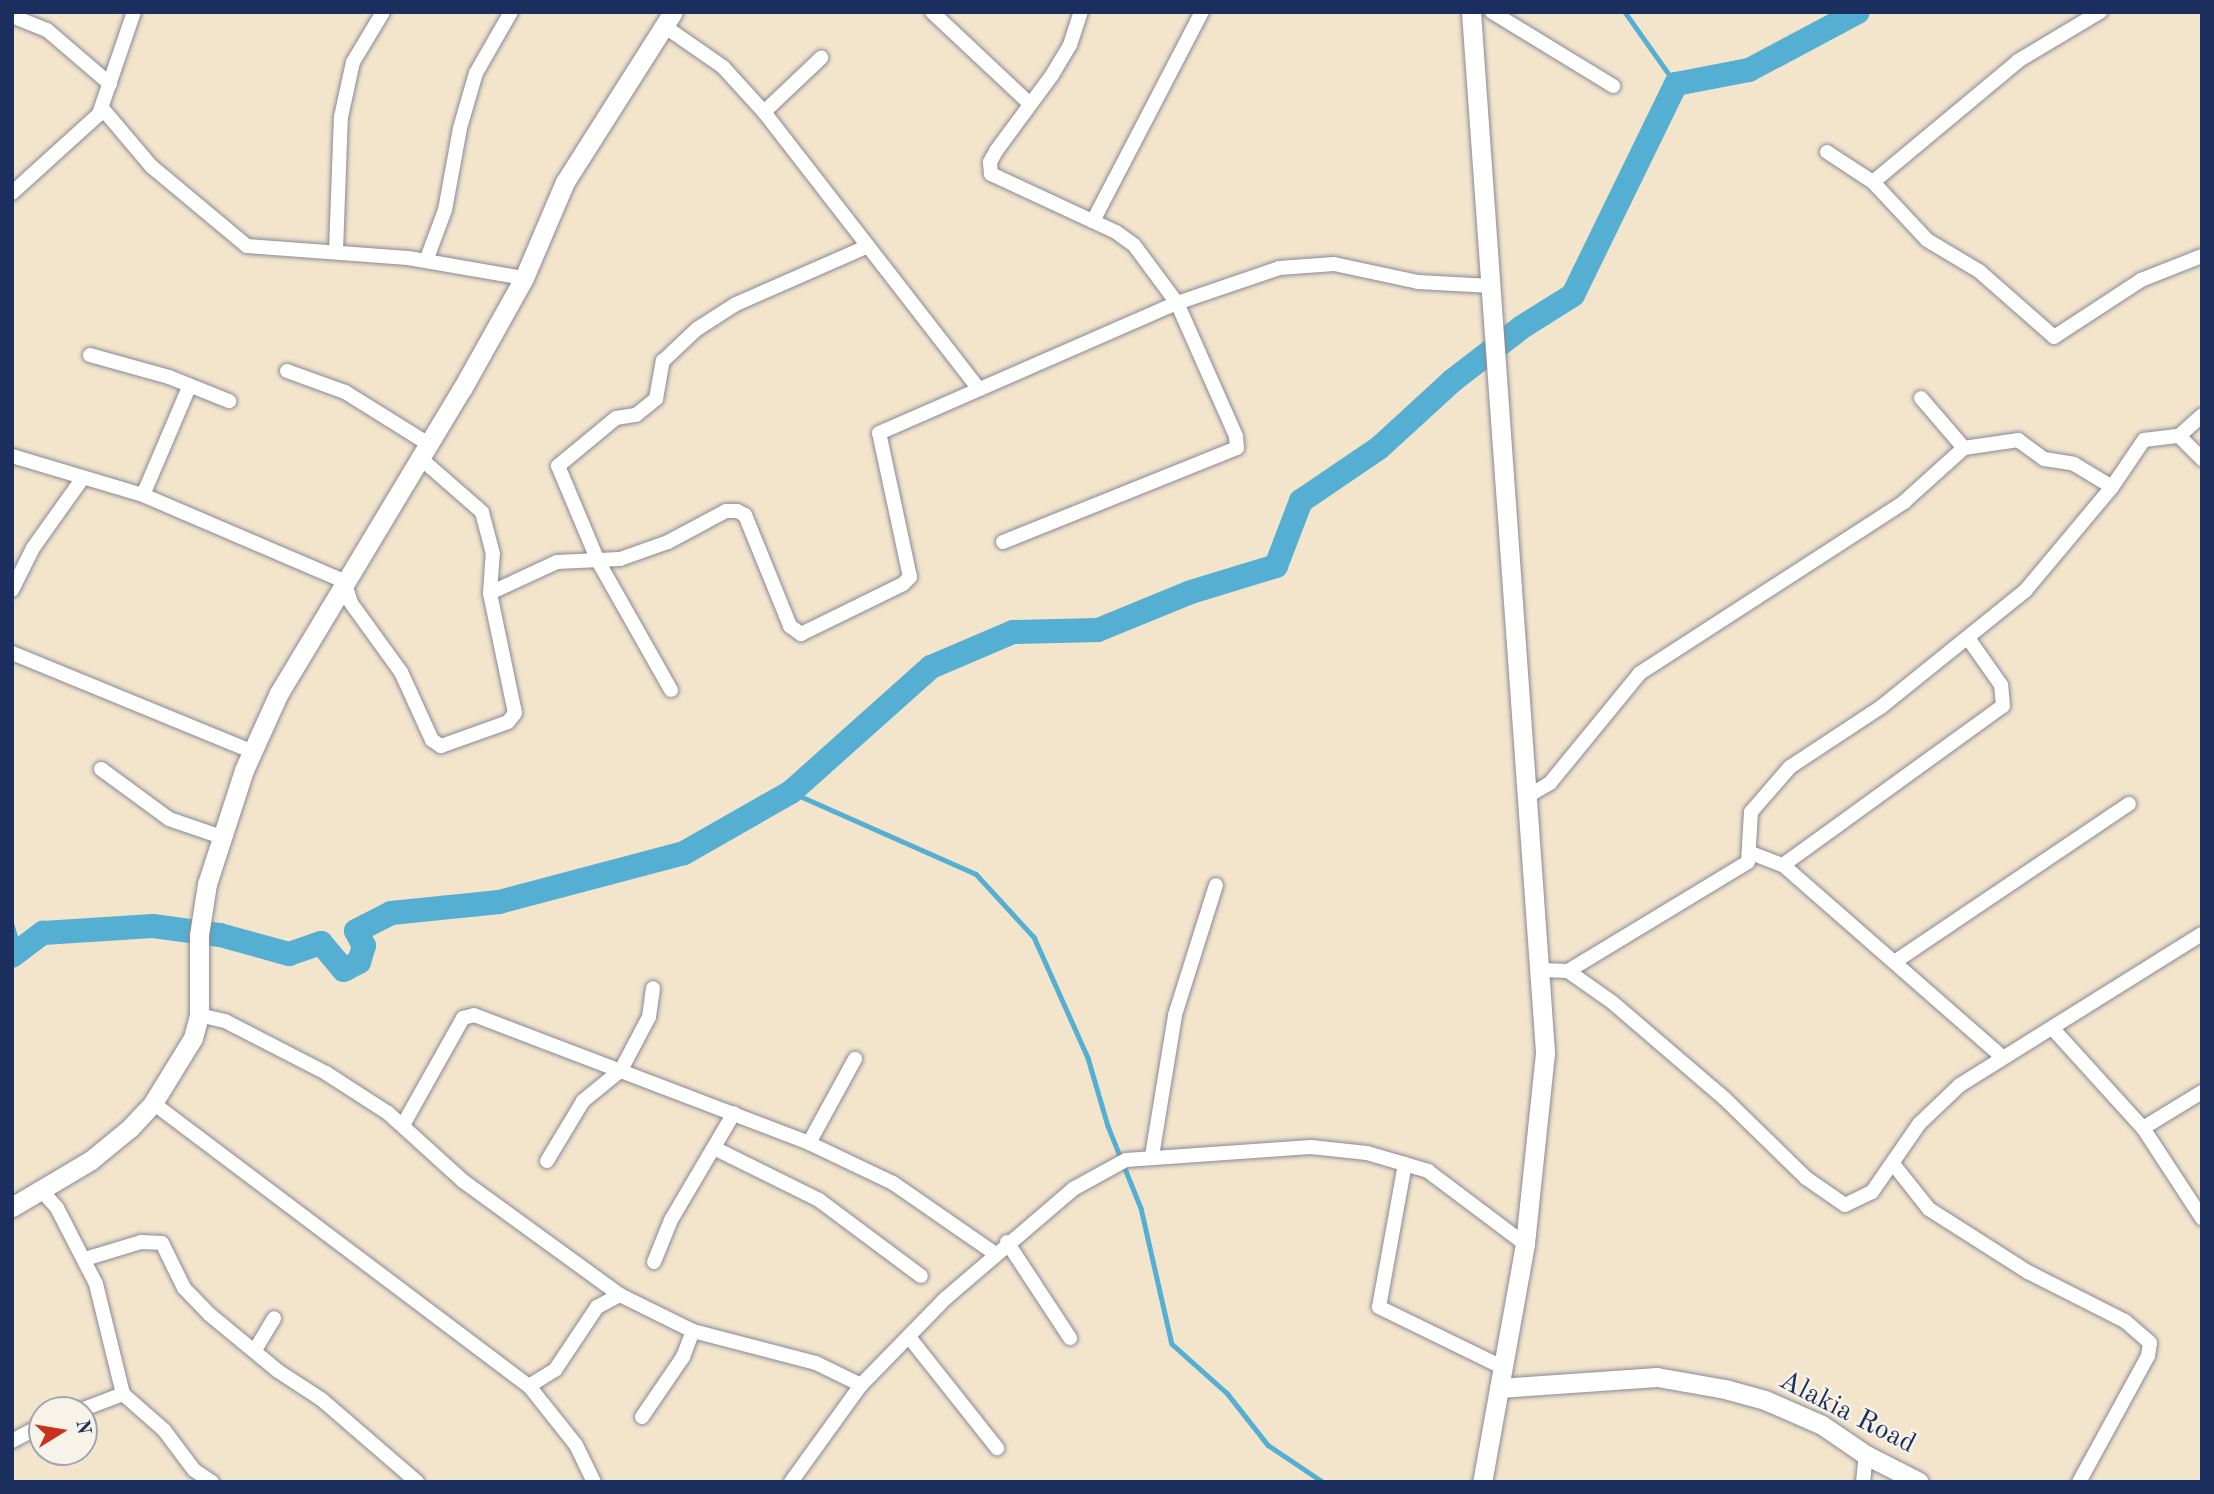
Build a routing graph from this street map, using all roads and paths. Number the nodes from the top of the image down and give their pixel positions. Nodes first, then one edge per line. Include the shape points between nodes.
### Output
1 (134, 12) edge
2 (383, 12) edge
3 (511, 12) edge
4 (932, 12) edge
5 (1081, 12) edge
6 (1202, 12) edge
7 (1471, 12) edge
8 (1492, 12) edge
9 (2100, 12) edge
10 (12, 16) edge
11 (668, 19) edge
12 (821, 58) dead end
13 (110, 84) junction
14 (1613, 86) dead end
15 (1030, 104) junction
16 (102, 108) junction
17 (764, 112) junction
18 (1828, 152) dead end
19 (1873, 182) junction
20 (12, 193) edge
21 (1093, 221) junction
22 (868, 246) junction
23 (336, 251) junction
24 (2202, 256) edge
25 (426, 261) junction
26 (524, 278) junction
27 (1491, 286) junction
28 (1177, 303) junction
29 (90, 355) dead end
30 (287, 371) dead end
31 (189, 387) junction
32 (977, 387) junction
33 (1922, 397) dead end
34 (229, 401) dead end
35 (2202, 415) edge
36 (2179, 436) junction
37 (1964, 448) junction
38 (423, 450) junction
39 (12, 456) edge
40 (2202, 459) edge
41 (82, 479) junction
42 (2112, 487) junction
43 (143, 495) junction
44 (1003, 542) dead end
45 (598, 562) junction
46 (344, 581) junction
47 (12, 590) edge
48 (491, 593) junction
49 (1968, 638) junction
50 (12, 653) edge
51 (671, 690) dead end
52 (253, 752) junction
53 (101, 769) dead end
54 (1526, 797) junction
55 (2129, 804) dead end
56 (222, 837) junction
57 (1751, 853) junction
58 (1783, 865) junction
59 (1216, 885) dead end
60 (2202, 934) edge
61 (1896, 961) junction
62 (1541, 970) junction
63 (1568, 971) junction
64 (653, 988) dead end
65 (199, 1015) junction
66 (2054, 1030) junction
67 (2001, 1056) junction
68 (855, 1059) dead end
69 (621, 1070) junction
70 (2202, 1092) edge
71 (153, 1103) junction
72 (734, 1113) junction
73 (403, 1125) junction
74 (2143, 1128) junction
75 (809, 1143) junction
76 (714, 1149) junction
77 (1139, 1158) junction
78 (547, 1161) dead end
79 (1405, 1164) junction
80 (1894, 1165) junction
81 (41, 1190) junction
82 (12, 1207) edge
83 (2202, 1218) edge
84 (1007, 1242) junction
85 (1525, 1244) junction
86 (993, 1253) junction
87 (85, 1259) junction
88 (654, 1262) dead end
89 (921, 1276) dead end
90 (621, 1296) junction
91 (274, 1318) dead end
92 (693, 1331) junction
93 (909, 1337) junction
94 (1070, 1338) dead end
95 (255, 1350) junction
96 (1502, 1367) junction
97 (861, 1385) junction
98 (529, 1386) junction
99 (1499, 1388) junction
100 (123, 1394) junction
101 (98, 1404) edge
102 (642, 1417) dead end
103 (28, 1432) edge
104 (12, 1441) edge
105 (997, 1448) dead end
106 (1866, 1455) junction
107 (194, 1470) junction
108 (184, 1482) edge
109 (212, 1482) edge
110 (417, 1482) edge
111 (594, 1482) edge
112 (791, 1482) edge
113 (1482, 1482) edge
114 (1863, 1482) edge
115 (1919, 1482) edge
116 (2079, 1482) edge

1 - 13 street
2 - 23 street via 353,62 341,117
3 - 25 street via 476,73 445,210
4 - 15 street
5 - 15 street via 1070,45
6 - 21 street
7 - 27 street
8 - 14 street
9 - 19 street via 2018,61
10 - 13 street via 47,30
11 - 17 street via 723,67
11 - 26 street via 565,182
12 - 17 street
13 - 16 street
15 - 21 street via 996,151 990,162 991,174
16 - 20 street
16 - 23 street via 151,166 247,246
17 - 22 street
18 - 19 street
19 - 24 street via 1927,240 1979,271 2053,337 2141,280
21 - 28 street via 1134,245
22 - 32 street
22 - 45 street via 736,304 697,329 663,361 656,399 636,415 616,418 558,466
23 - 25 street
25 - 26 street
26 - 38 street
27 - 28 street via 1418,282 1334,264 1311,264 1247,277
27 - 54 street
28 - 32 street via 1091,344
28 - 44 street via 1236,436 1237,448
29 - 31 street
30 - 38 street via 345,392
31 - 34 street
31 - 43 street
32 - 45 street via 879,433 910,576 903,584 808,631 795,633 790,626 745,515 737,511 726,511 668,541
33 - 37 street
35 - 36 street
36 - 40 street
36 - 42 street via 2144,440
37 - 42 street via 2018,440 2044,459 2074,464
37 - 54 street via 1903,502 1640,673 1550,783
38 - 46 street
38 - 48 street via 482,512 493,554
39 - 41 street
41 - 43 street
41 - 47 street via 33,548
42 - 49 street via 2025,591
43 - 46 street
45 - 48 street via 557,562
45 - 51 street
46 - 48 street via 351,603 401,672 435,745 514,718
46 - 52 street via 279,693
49 - 57 street via 1881,707 1790,767 1755,803 1748,825
49 - 58 street via 2001,685 2003,705
50 - 52 street
52 - 56 street
53 - 56 street via 169,820
54 - 62 street
55 - 61 street
56 - 65 street via 199,930
57 - 58 street
57 - 63 street via 1748,862
58 - 61 street
59 - 77 street via 1175,1015
60 - 66 street
61 - 67 street
62 - 63 street
62 - 85 street via 1544,1084
63 - 80 street via 1612,1002 1724,1098 1772,1148 1836,1202 1856,1202 1872,1192
64 - 69 street via 649,1017
65 - 71 street via 193,1038
65 - 73 street via 225,1021 326,1073
66 - 67 street
66 - 74 street
67 - 80 street via 1960,1085 1919,1124
68 - 75 street
69 - 72 street
69 - 73 street via 474,1015 463,1018
69 - 78 street via 583,1101
70 - 74 street
71 - 81 street via 91,1160
71 - 98 street
72 - 75 street
72 - 76 street
73 - 90 street via 463,1181
74 - 83 street
75 - 86 street via 893,1183
76 - 88 street via 671,1220
76 - 89 street via 819,1200
77 - 79 street via 1311,1147 1367,1153
77 - 84 street via 1073,1189
79 - 85 street via 1442,1181
79 - 96 street via 1379,1307
80 - 116 street via 1929,1209 2028,1272 2135,1327 2150,1343 2148,1356
81 - 82 street
81 - 87 street via 57,1208
84 - 86 street
84 - 94 street
85 - 96 street
86 - 93 street
87 - 95 street via 141,1241 163,1243 184,1288
87 - 100 street via 96,1284
90 - 92 street
90 - 98 street via 597,1307 555,1370
91 - 95 street
92 - 97 street via 816,1363
92 - 102 street via 683,1357
93 - 97 street
93 - 105 street
95 - 110 street via 321,1399
96 - 99 street
97 - 112 street
98 - 111 street via 576,1445
99 - 106 street, Alakia Road via 1616,1378 1688,1381 1784,1407 1839,1434
99 - 113 street
100 - 101 street
100 - 107 street via 164,1430
103 - 104 street
106 - 114 street
106 - 115 street, Alakia Road
107 - 108 street
107 - 109 street

